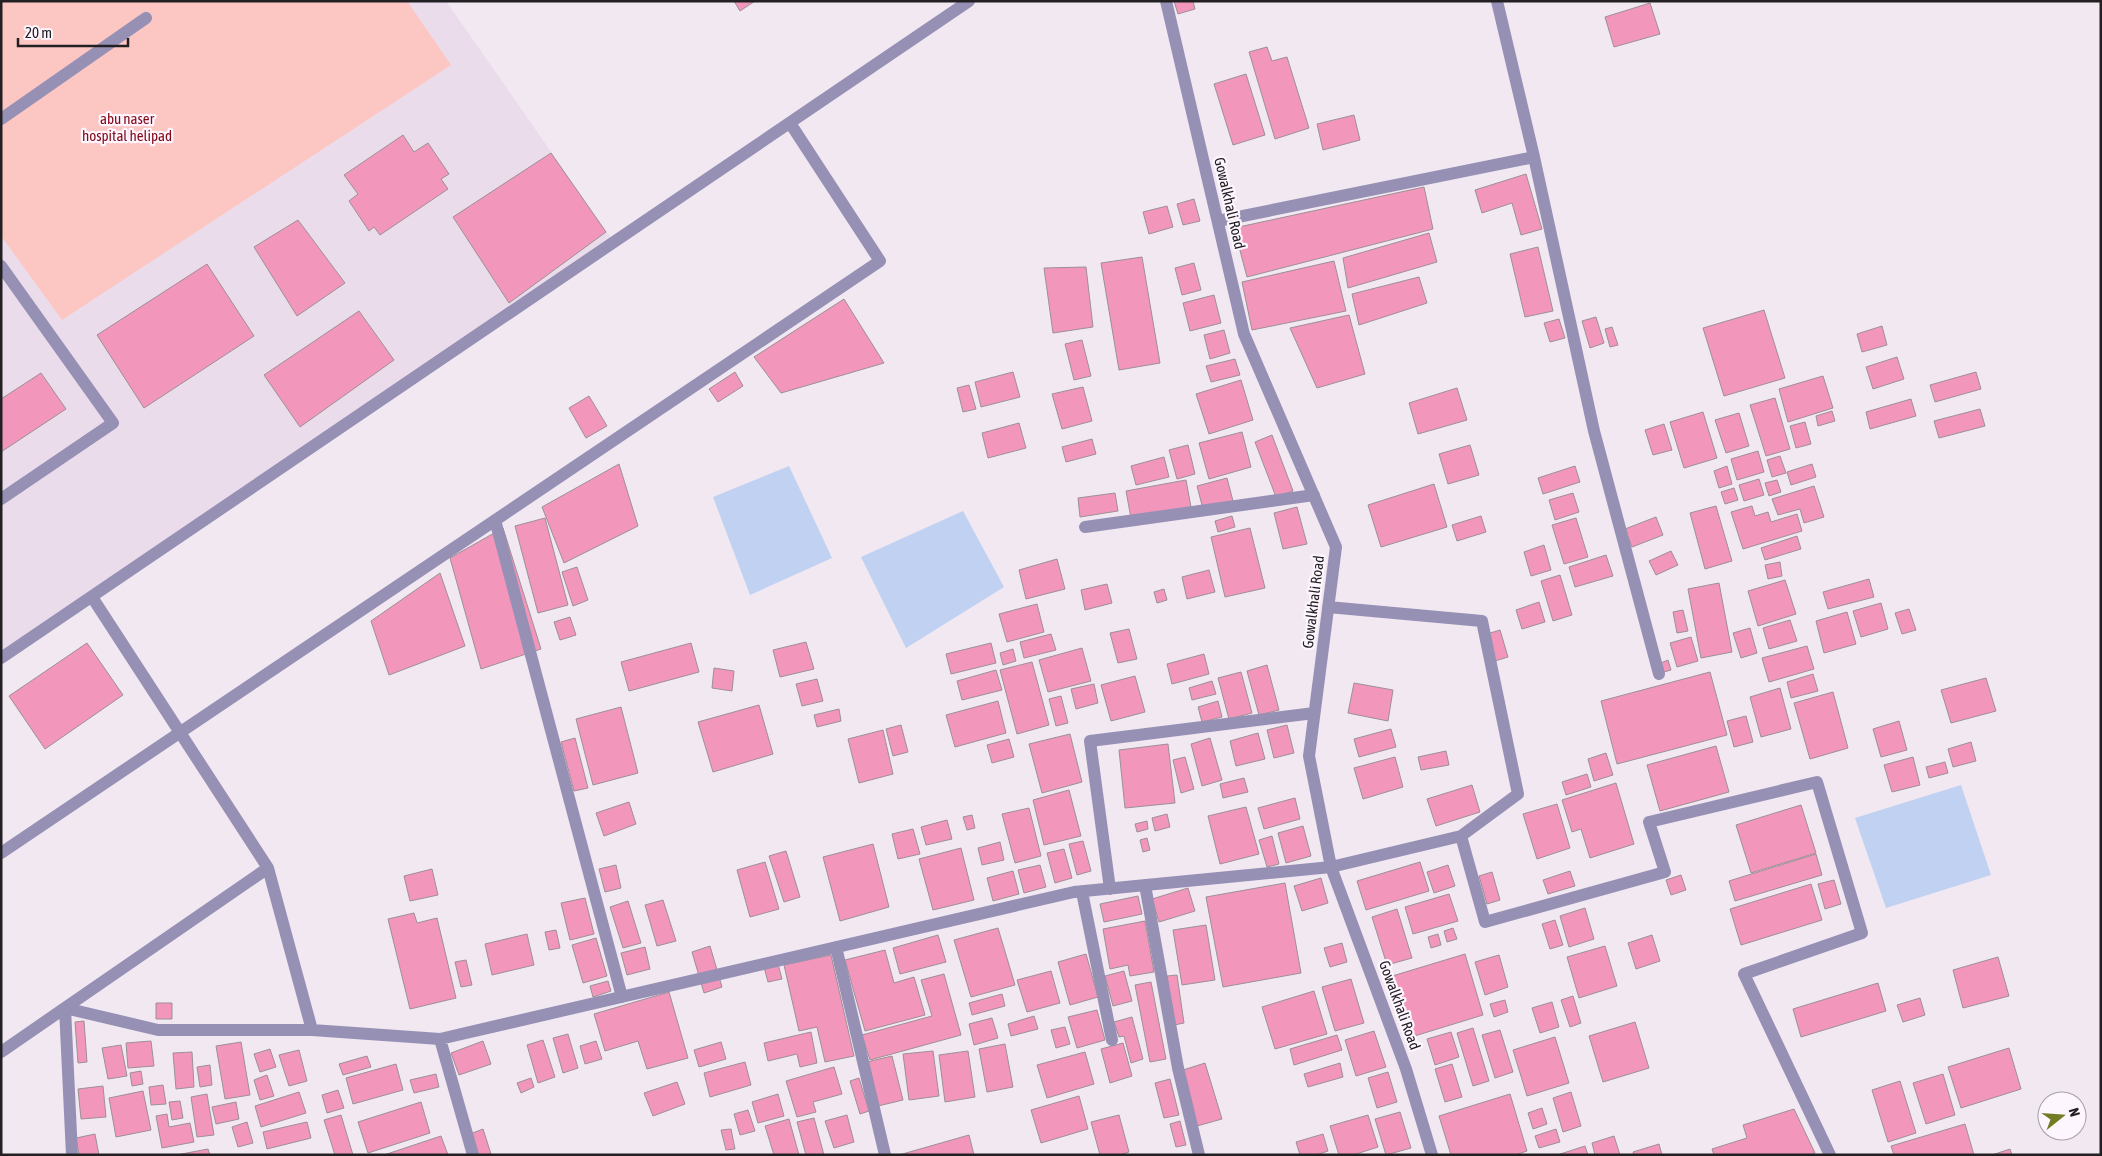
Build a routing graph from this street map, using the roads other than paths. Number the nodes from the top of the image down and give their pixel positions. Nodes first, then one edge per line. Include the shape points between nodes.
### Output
1 (969, 1) edge
2 (1166, 1) edge
3 (1497, 1) edge
4 (146, 18) dead end
5 (1, 119) edge
6 (790, 123) junction
7 (1534, 157) junction
8 (1218, 221) junction
9 (1, 266) edge
10 (1314, 495) junction
11 (1, 499) edge
12 (495, 520) junction
13 (1085, 527) dead end
14 (92, 597) junction
15 (1328, 607) junction
16 (1, 658) edge
17 (1659, 674) dead end
18 (1314, 713) junction
19 (180, 732) junction
20 (1461, 836) junction
21 (1, 853) edge
22 (1331, 867) junction
23 (268, 868) junction
24 (1145, 885) junction
25 (1110, 889) junction
26 (1082, 892) junction
27 (836, 947) junction
28 (622, 997) junction
29 (65, 1008) junction
30 (312, 1030) junction
31 (440, 1039) junction
32 (1112, 1040) dead end
33 (1, 1052) edge
34 (1829, 1154) edge
35 (72, 1155) edge
36 (473, 1155) edge
37 (885, 1155) edge
38 (1199, 1155) edge
39 (1432, 1155) edge

1 - 6 street
2 - 8 street, Gowalkhali Road
3 - 7 street
4 - 5 street
6 - 12 street via 880,261
6 - 14 street
7 - 8 street
7 - 17 street via 1594,431
8 - 10 street, Gowalkhali Road via 1244,334
9 - 11 street via 113,422
10 - 13 street
10 - 15 street, Gowalkhali Road via 1336,547
12 - 19 street
12 - 28 street
14 - 16 street
14 - 19 street
15 - 18 street, Gowalkhali Road
15 - 20 street via 1482,621 1518,794
18 - 22 street, Gowalkhali Road via 1309,756
18 - 25 street via 1090,741
19 - 21 street
19 - 23 street
20 - 22 street
20 - 34 street via 1485,922 1665,872 1649,822 1817,782 1862,933 1744,974
22 - 24 street
22 - 39 street, Gowalkhali Road via 1406,1069
23 - 29 street
23 - 30 street
24 - 25 street
24 - 38 street via 1178,1068
25 - 26 street
26 - 27 street
26 - 32 street
27 - 28 street
27 - 37 street
28 - 31 street
29 - 30 street via 158,1030
29 - 33 street
29 - 35 street
30 - 31 street
31 - 36 street

